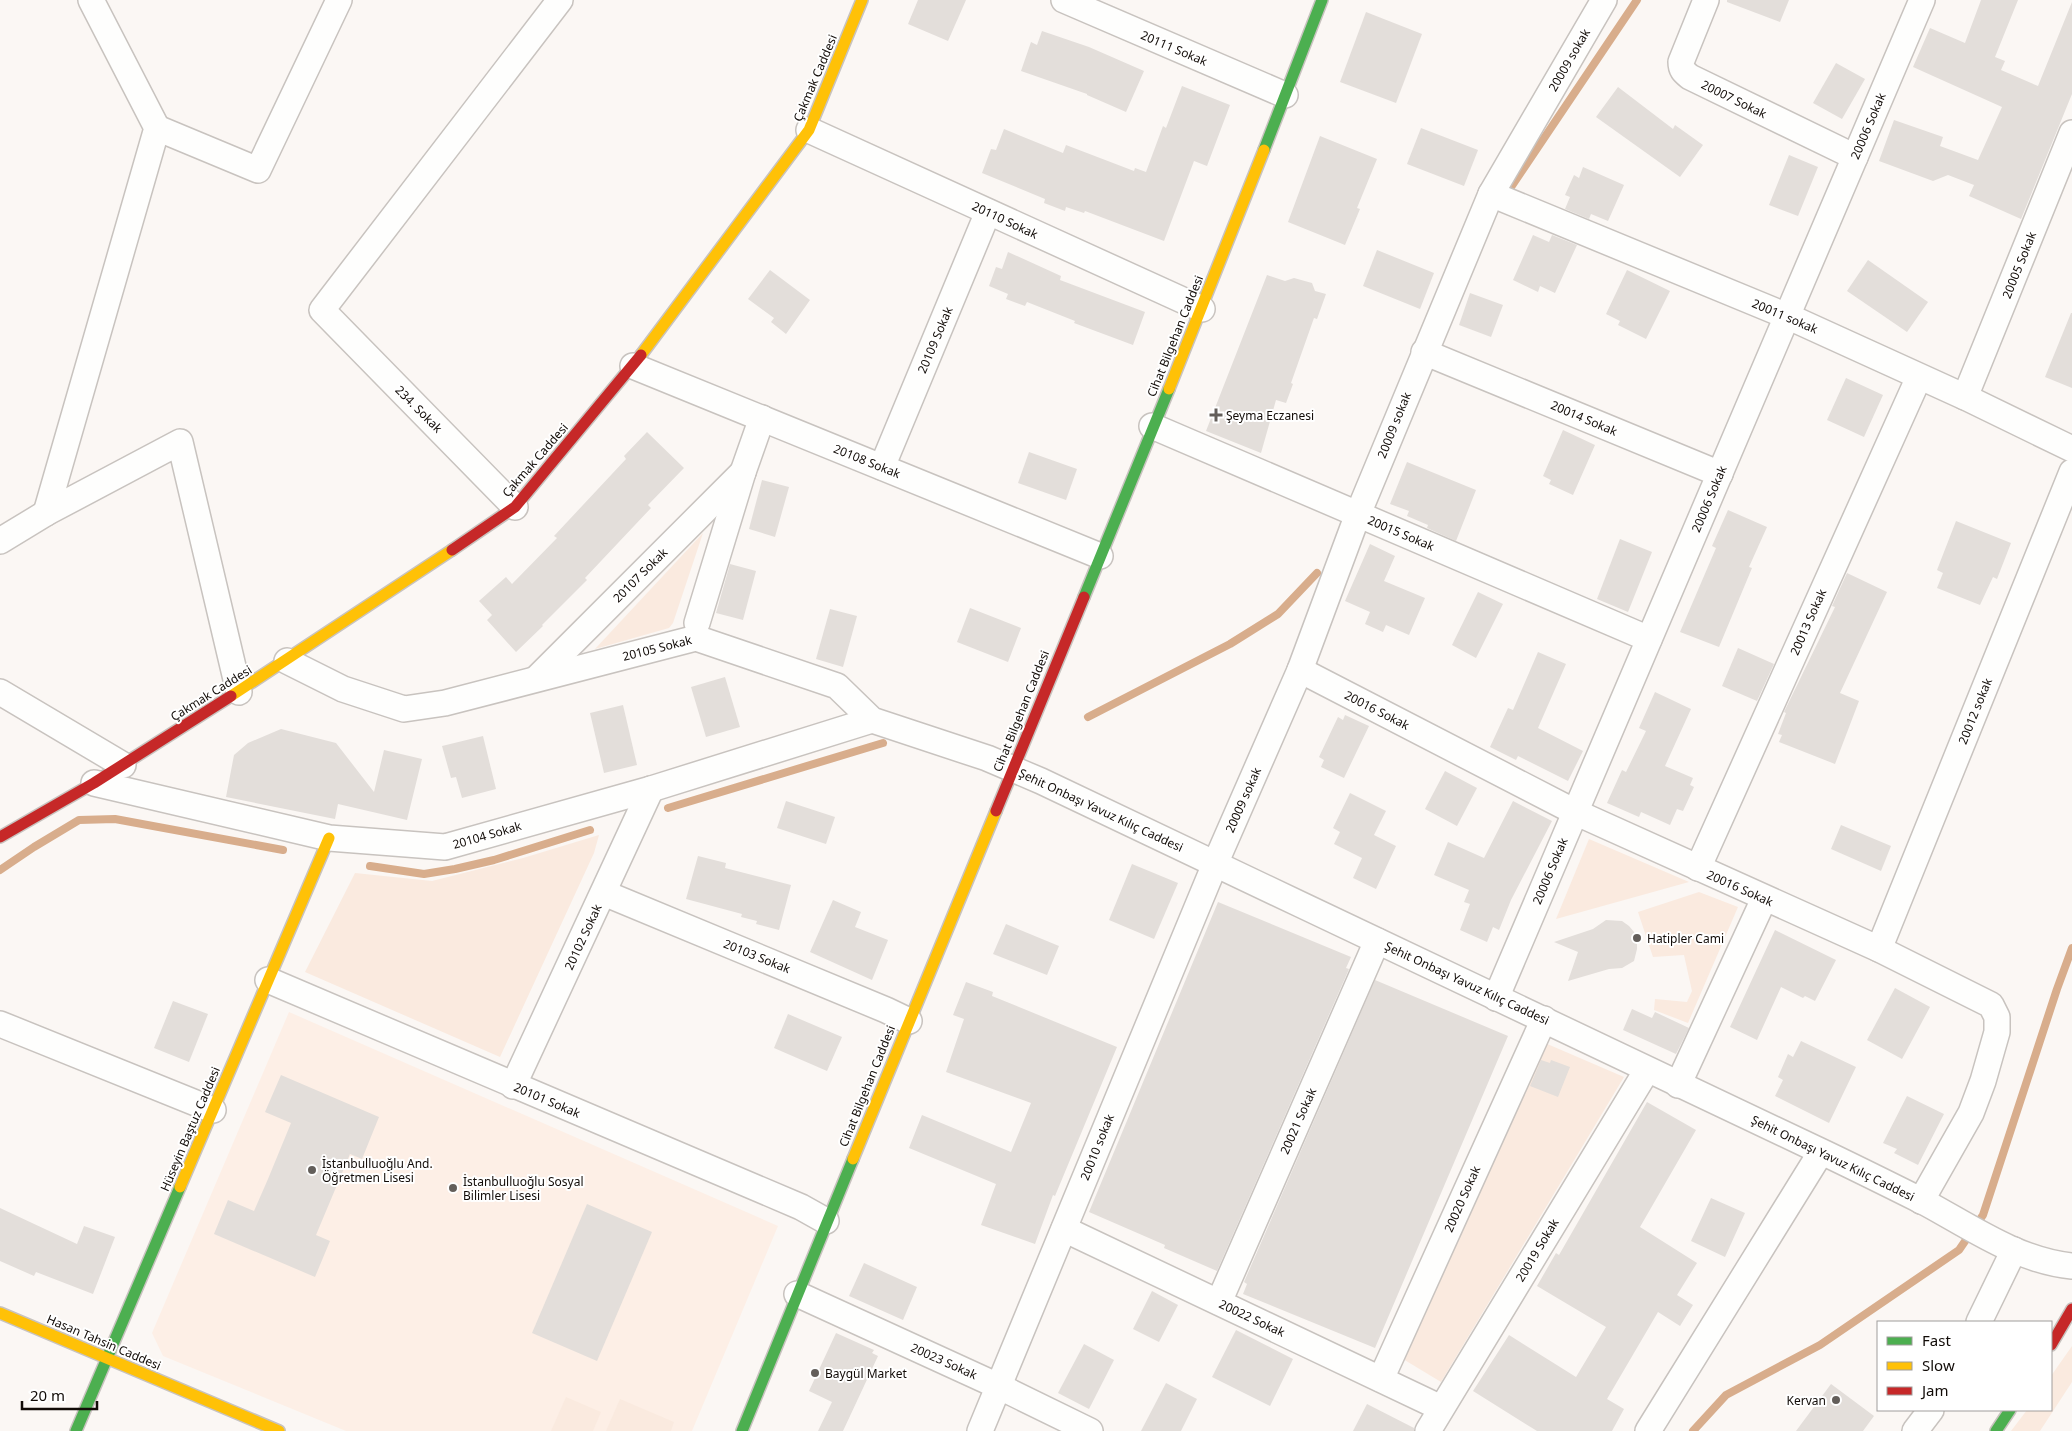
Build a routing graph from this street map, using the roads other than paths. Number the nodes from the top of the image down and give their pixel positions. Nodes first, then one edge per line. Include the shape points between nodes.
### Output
1 (91, 0) edge
2 (339, 0) edge
3 (560, 0) edge
4 (862, 0) edge
5 (1064, 0) edge
6 (1322, 0) edge
7 (1604, 0) edge
8 (1706, 0) edge
9 (1922, 0) edge
10 (1285, 95) junction
11 (156, 128) junction
12 (809, 130) junction
13 (2072, 133) edge
14 (1855, 157) junction
15 (1492, 195) junction
16 (988, 212) junction
17 (1202, 309) junction
18 (1787, 316) junction
19 (1425, 352) junction
20 (633, 366) junction
21 (1919, 376) junction
22 (1965, 397) junction
23 (762, 418) junction
24 (1152, 426) junction
25 (2072, 449) edge
26 (882, 467) junction
27 (743, 472) junction
28 (2072, 472) edge
29 (1720, 474) junction
30 (515, 507) junction
31 (46, 513) junction
32 (1358, 514) junction
33 (0, 541) edge
34 (1100, 556) junction
35 (697, 623) dead end
36 (1649, 639) junction
37 (287, 661) junction
38 (1300, 670) junction
39 (537, 678) junction
40 (0, 692) edge
41 (239, 692) junction
42 (872, 720) junction
43 (123, 764) junction
44 (1012, 769) junction
45 (94, 783) junction
46 (651, 788) junction
47 (1575, 812) junction
48 (0, 837) edge
49 (329, 838) junction
50 (1215, 864) junction
51 (1698, 868) junction
52 (604, 893) junction
53 (1764, 899) junction
54 (1377, 941) junction
55 (1879, 949) junction
56 (268, 980) junction
57 (1496, 998) junction
58 (1544, 1019) junction
59 (909, 1021) junction
60 (0, 1024) edge
61 (1647, 1070) junction
62 (1678, 1085) junction
63 (512, 1086) junction
64 (213, 1110) junction
65 (1821, 1152) junction
66 (1921, 1201) junction
67 (826, 1221) junction
68 (1064, 1229) junction
69 (2009, 1247) junction
70 (2072, 1266) edge
71 (797, 1294) junction
72 (1219, 1302) junction
73 (2072, 1309) edge
74 (0, 1312) edge
75 (1979, 1321) edge
76 (2052, 1343) edge
77 (107, 1358) junction
78 (1381, 1379) junction
79 (998, 1386) junction
80 (1441, 1408) junction
81 (1930, 1411) edge
82 (2009, 1411) edge
83 (76, 1431) edge
84 (279, 1431) edge
85 (742, 1431) edge
86 (980, 1431) edge
87 (1090, 1431) edge
88 (1428, 1431) edge
89 (1648, 1431) edge
90 (1915, 1431) edge
91 (1996, 1431) edge

1 - 11 street
2 - 11 street via 258,170
3 - 30 street, 234. Sokak via 322,310
4 - 12 main road, Çakmak Caddesi
5 - 10 street, 20111 Sokak
6 - 10 main road, Cihat Bilgehan Caddesi
7 - 15 street, 20009 sokak
8 - 14 street, 20007 Sokak via 1681,69 1690,77
9 - 14 street, 20006 Sokak
10 - 17 main road, Cihat Bilgehan Caddesi
11 - 31 street
12 - 16 street, 20110 Sokak
12 - 20 main road, Çakmak Caddesi
13 - 22 street, 20005 Sokak
14 - 18 street, 20006 Sokak
15 - 18 street, 20011 sokak
15 - 19 street, 20009 sokak
16 - 17 street, 20110 Sokak
16 - 26 street, 20109 Sokak
17 - 24 main road, Cihat Bilgehan Caddesi
18 - 21 street, 20011 sokak
18 - 29 street, 20006 Sokak
19 - 29 street, 20014 Sokak
19 - 32 street, 20009 sokak
20 - 23 street, 20108 Sokak
20 - 30 main road, Çakmak Caddesi
21 - 22 street, 20011 sokak
21 - 51 street, 20013 Sokak
22 - 25 street, 20011 sokak
23 - 26 street, 20108 Sokak
23 - 27 street
24 - 32 street, 20015 Sokak
24 - 34 main road, Cihat Bilgehan Caddesi
26 - 34 street, 20108 Sokak
27 - 35 street
27 - 39 street, 20107 Sokak
28 - 55 street, 20012 sokak
29 - 36 street, 20006 Sokak
30 - 37 main road, Çakmak Caddesi
31 - 33 street
31 - 41 street via 180,442
32 - 36 street, 20015 Sokak
32 - 38 street, 20009 sokak
34 - 44 main road, Cihat Bilgehan Caddesi
36 - 47 street, 20006 Sokak
37 - 39 street, 20105 Sokak via 342,689 404,709 445,703
37 - 41 main road, Çakmak Caddesi
38 - 47 street, 20016 Sokak
38 - 50 street, 20009 sokak
39 - 42 street, 20105 Sokak via 696,638 837,686
40 - 43 street
41 - 43 main road, Çakmak Caddesi
42 - 44 street, 20105 Sokak
42 - 46 street, 20104 Sokak
43 - 45 main road, Çakmak Caddesi
44 - 50 street, Şehit Onbaşı Yavuz Kılıç Caddesi
44 - 59 main road, Cihat Bilgehan Caddesi
45 - 48 main road, Çakmak Caddesi
45 - 49 street, 20104 Sokak
46 - 49 street, 20104 Sokak via 445,847
46 - 52 street, 20102 Sokak
47 - 51 street, 20016 Sokak
47 - 57 street, 20006 Sokak
49 - 56 main road, Hüseyin Baştuz Caddesi
50 - 54 street, Şehit Onbaşı Yavuz Kılıç Caddesi
50 - 68 street, 20010 sokak
51 - 53 street, 20016 Sokak
52 - 59 street, 20103 Sokak
52 - 63 street, 20102 Sokak
53 - 55 street, 20016 Sokak
53 - 62 street
54 - 57 street, Şehit Onbaşı Yavuz Kılıç Caddesi
54 - 72 street, 20021 Sokak
55 - 66 street, 20016 Sokak via 1992,1005 1997,1017 1994,1049 1971,1112
56 - 63 street, 20101 Sokak
56 - 64 main road, Hüseyin Baştuz Caddesi
57 - 58 street, Şehit Onbaşı Yavuz Kılıç Caddesi
58 - 61 street, Şehit Onbaşı Yavuz Kılıç Caddesi
58 - 78 street, 20020 Sokak
59 - 67 main road, Cihat Bilgehan Caddesi
60 - 64 street
61 - 62 street, Şehit Onbaşı Yavuz Kılıç Caddesi
61 - 80 street, 20019 Sokak
62 - 65 street, Şehit Onbaşı Yavuz Kılıç Caddesi
63 - 67 street, 20101 Sokak via 801,1207
64 - 77 main road, Hüseyin Baştuz Caddesi
65 - 66 street, Şehit Onbaşı Yavuz Kılıç Caddesi
65 - 89 street
66 - 69 street, Şehit Onbaşı Yavuz Kılıç Caddesi
67 - 71 main road, Cihat Bilgehan Caddesi
68 - 72 street, 20022 Sokak
68 - 79 street, 20010 sokak
69 - 70 street, Şehit Onbaşı Yavuz Kılıç Caddesi via 2050,1264
69 - 75 street
71 - 79 street, 20023 Sokak
71 - 85 main road, Cihat Bilgehan Caddesi
72 - 78 street, 20022 Sokak
73 - 76 main road
74 - 77 main road, Hasan Tahsin Caddesi
77 - 83 main road, Hüseyin Baştuz Caddesi
77 - 84 main road, Hasan Tahsin Caddesi
78 - 80 street, 20022 Sokak
79 - 86 street, 20010 sokak
79 - 87 street, 20023 Sokak
80 - 88 street, 20019 Sokak
81 - 90 street
82 - 91 main road

